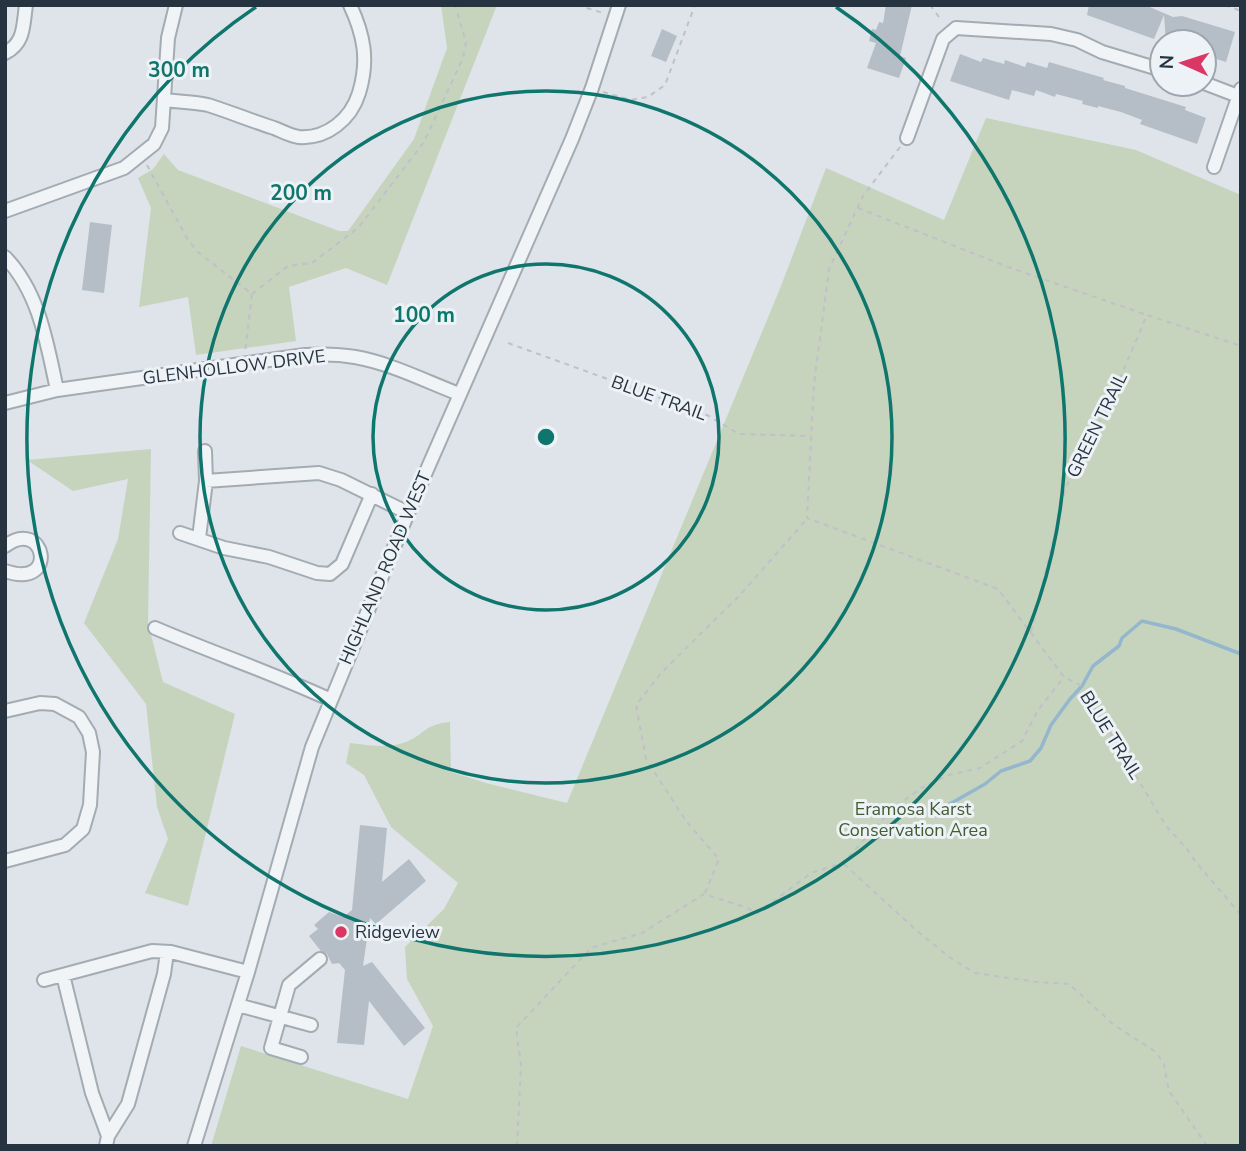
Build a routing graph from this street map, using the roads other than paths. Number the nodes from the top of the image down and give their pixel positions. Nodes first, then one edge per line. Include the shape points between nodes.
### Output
1 (26, 5) edge
2 (176, 5) edge
3 (350, 5) edge
4 (617, 11) edge
5 (5, 53) edge
6 (1148, 66) edge
7 (1218, 86) edge
8 (1240, 92) edge
9 (165, 100) junction
10 (907, 138) road end
11 (1214, 167) dead end
12 (5, 211) edge
13 (5, 257) edge
14 (57, 390) junction
15 (459, 394) junction
16 (5, 403) edge
17 (205, 450) dead end
18 (206, 481) junction
19 (372, 495) junction
20 (408, 513) junction
21 (180, 533) dead end
22 (199, 538) junction
23 (5, 546) edge
24 (5, 571) edge
25 (155, 628) dead end
26 (331, 700) junction
27 (5, 711) edge
28 (5, 861) edge
29 (167, 952) junction
30 (320, 959) dead end
31 (248, 972) junction
32 (63, 975) junction
33 (44, 981) dead end
34 (238, 1004) junction
35 (280, 1016) junction
36 (311, 1025) dead end
37 (301, 1057) dead end
38 (107, 1141) edge
39 (194, 1146) edge

1 - 5 street via 18,46
2 - 9 street via 168,38
3 - 9 street via 361,28 365,68 350,111 323,135 298,137 205,104
4 - 15 street, HIGHLAND ROAD WEST via 572,139
6 - 10 street via 1051,34 956,28 943,39
7 - 8 street
8 - 11 street
9 - 12 street via 162,128 142,156 106,176
13 - 14 street via 35,305
14 - 15 street, GLENHOLLOW DRIVE via 305,355 357,357
14 - 16 street, GLENHOLLOW DRIVE
15 - 20 street, HIGHLAND ROAD WEST
17 - 18 street
18 - 19 street via 318,473
18 - 22 street
19 - 20 street
19 - 22 street via 342,564 330,574
20 - 26 street, HIGHLAND ROAD WEST
21 - 22 street
23 - 24 street via 18,538 30,540 39,548 41,560 30,574
25 - 26 street
26 - 31 street, HIGHLAND ROAD WEST via 312,747
27 - 28 street via 55,704 79,717 93,752 90,805 83,829 65,845
29 - 31 street
29 - 32 street via 152,951
29 - 38 street via 128,1104
30 - 35 street via 289,985
31 - 34 street, HIGHLAND ROAD WEST
32 - 33 street
32 - 38 street
34 - 35 street
34 - 39 street, HIGHLAND ROAD WEST
35 - 36 street
35 - 37 street via 271,1048

